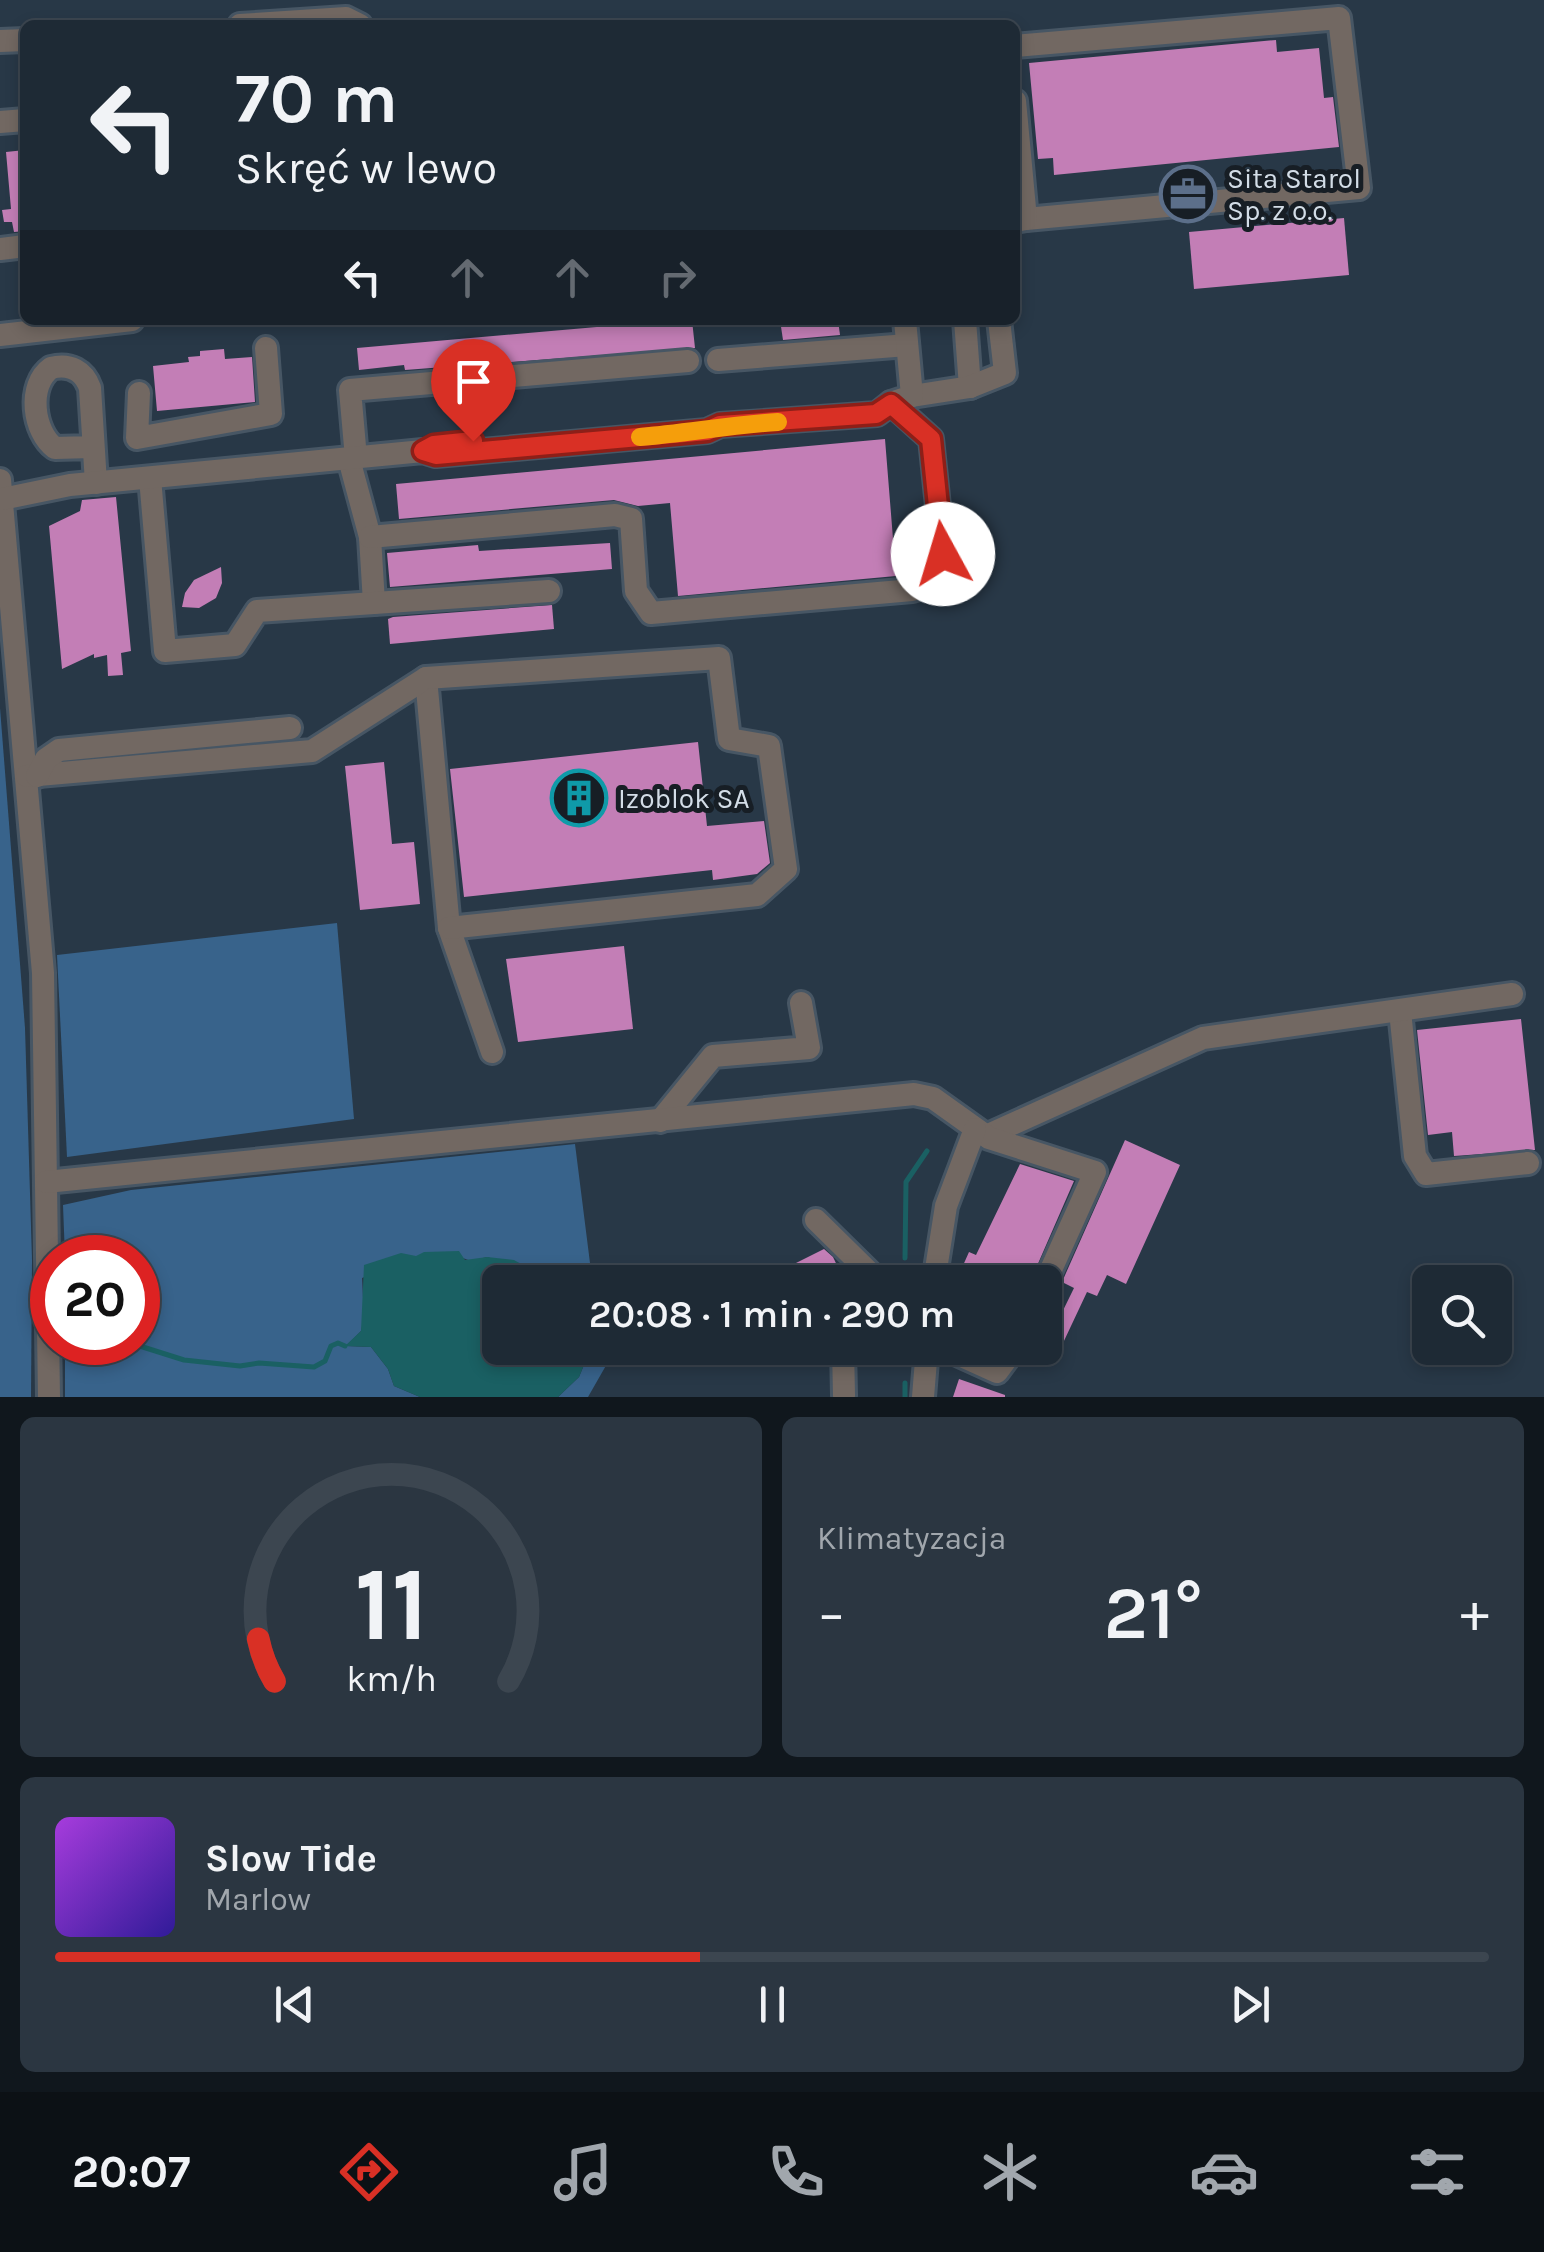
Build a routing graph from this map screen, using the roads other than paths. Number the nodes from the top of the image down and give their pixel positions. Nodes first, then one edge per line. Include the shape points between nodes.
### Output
1 (316, 20) edge
2 (350, 20) edge
3 (1020, 46) edge
4 (1020, 220) edge
5 (30, 325) edge
6 (905, 325) edge
7 (964, 325) edge
8 (1000, 325) edge
9 (0, 335) edge
10 (907, 345) junction
11 (266, 348) dead end
12 (718, 360) dead end
13 (688, 361) dead end
14 (970, 387) junction
15 (139, 393) dead end
16 (901, 400) junction
17 (138, 438) junction
18 (92, 448) dead end
19 (353, 459) junction
20 (146, 478) junction
21 (96, 483) junction
22 (1, 490) edge
23 (370, 537) junction
24 (549, 591) dead end
25 (374, 603) junction
26 (426, 678) junction
27 (290, 728) dead end
28 (32, 776) junction
29 (449, 928) junction
30 (1512, 994) dead end
31 (801, 1003) dead end
32 (1400, 1011) junction
33 (492, 1052) dead end
34 (660, 1121) junction
35 (981, 1133) junction
36 (1528, 1163) dead end
37 (46, 1182) junction
38 (816, 1220) dead end
39 (859, 1265) edge
40 (937, 1265) edge
41 (1053, 1265) edge
42 (843, 1365) edge
43 (925, 1365) edge
44 (982, 1365) edge
45 (1002, 1365) edge
46 (844, 1396) edge
47 (49, 1397) edge
48 (923, 1397) edge

1 - 2 street
3 - 4 street via 1339,18 1359,188
5 - 9 street
6 - 10 street
7 - 14 street
8 - 14 street via 1005,374
10 - 12 street
10 - 16 street
11 - 17 street via 272,414
13 - 19 street via 350,390
14 - 16 street
15 - 17 street
16 - 19 street via 876,414
16 - 23 street via 931,439 943,554 932,584 912,590 651,613 636,590 631,519 615,515
17 - 20 street
18 - 21 street
19 - 20 street
19 - 23 street
20 - 21 street
20 - 25 street via 165,651 235,644 258,610
21 - 22 street
22 - 28 street
23 - 25 street
24 - 25 street
26 - 28 street via 312,751
26 - 29 street
26 - 29 street via 719,658 729,738 769,746 786,868 757,896
27 - 28 street via 59,750
28 - 37 street
29 - 33 street
30 - 32 street
31 - 34 street via 808,1048 714,1056
32 - 35 street via 1203,1038
32 - 36 street via 1414,1156 1426,1174
34 - 35 street via 914,1094 933,1098
34 - 37 street
35 - 40 street via 946,1206
35 - 41 street via 1096,1172
37 - 47 street
38 - 39 street
42 - 46 street
43 - 48 street
44 - 45 street via 997,1372

